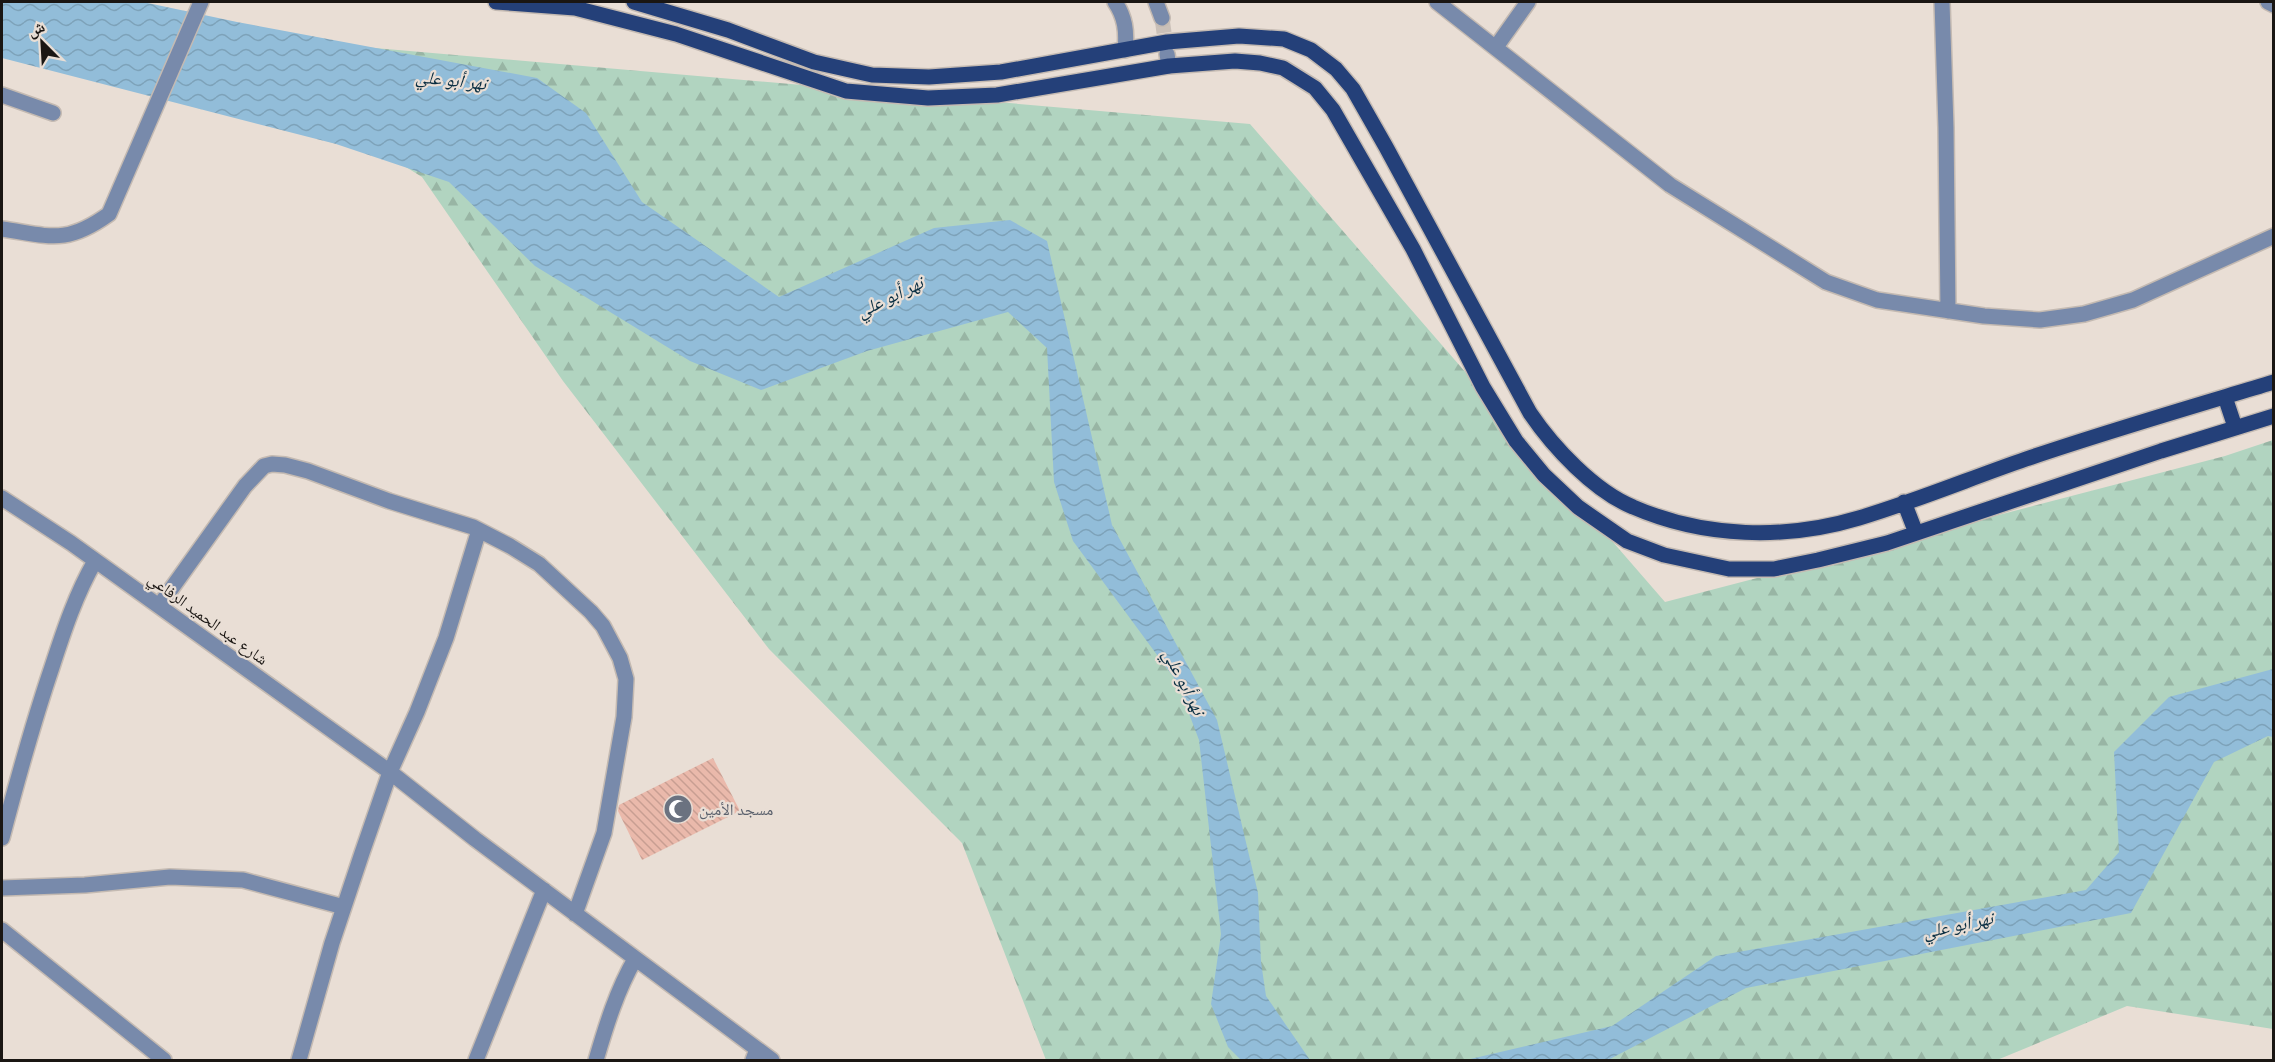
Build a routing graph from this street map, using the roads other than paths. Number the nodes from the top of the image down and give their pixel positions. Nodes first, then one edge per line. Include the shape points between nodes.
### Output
1 (201, 2) edge
2 (496, 2) edge
3 (634, 2) edge
4 (1115, 2) edge
5 (1156, 2) edge
6 (1437, 2) edge
7 (1528, 2) edge
8 (1942, 2) edge
9 (2268, 2) edge
10 (2274, 5) edge
11 (1162, 18) tunnel mouth
12 (1496, 47) junction
13 (1125, 50) junction
14 (2, 95) edge
15 (53, 112) dead end
16 (2, 228) edge
17 (2274, 236) edge
18 (1948, 311) junction
19 (2274, 382) edge
20 (2225, 397) junction
21 (2274, 416) edge
22 (2235, 428) junction
23 (2, 498) edge
24 (1904, 502) junction
25 (479, 530) junction
26 (1916, 534) junction
27 (95, 561) junction
28 (159, 606) junction
29 (390, 772) junction
30 (2, 838) edge
31 (2, 888) edge
32 (544, 890) junction
33 (344, 907) junction
34 (575, 914) junction
35 (2, 930) edge
36 (635, 959) junction
37 (755, 1055) edge
38 (164, 1060) edge
39 (298, 1060) edge
40 (477, 1060) edge
41 (596, 1060) edge
42 (772, 1060) edge

1 - 16 street via 109,214 80,232 62,237
2 - 26 main road via 575,8 676,34 846,91 928,98 997,95 1168,60 1235,61 1283,68 1315,88 1334,110 1516,441 1578,507 1627,541 1664,555 1729,569 1774,569
3 - 13 main road via 728,30 814,62 872,75 929,77 1001,72
4 - 13 street via 1127,30
5 - 11 street
6 - 12 street
7 - 12 street
8 - 18 street
9 - 10 street
12 - 18 street via 1670,184 1826,282 1877,300
13 - 24 main road via 1239,36 1284,39 1311,50 1336,69 1353,89 1386,147 1530,413 1563,455 1631,507 1717,530 1768,534 1858,518
14 - 15 street
17 - 18 street via 2133,300 2084,314 2040,320
19 - 20 main road
20 - 22 main road
20 - 24 main road via 2028,458
21 - 22 main road
22 - 26 main road
23 - 27 street, شارع عبد الحميد الرفاعي
24 - 26 main road
25 - 28 street via 308,471 272,464 264,466 245,486
25 - 29 street via 442,647
25 - 34 street via 546,570 591,612 620,658 626,679 627,696 604,833
27 - 28 street, شارع عبد الحميد الرفاعي
27 - 30 street via 69,615 25,751
28 - 29 street, شارع عبد الحميد الرفاعي
29 - 32 street, شارع عبد الحميد الرفاعي
29 - 33 street
31 - 33 street via 170,877 243,880
32 - 34 street, شارع عبد الحميد الرفاعي
32 - 40 street
33 - 39 street
34 - 36 street, شارع عبد الحميد الرفاعي
35 - 38 street
36 - 37 street, شارع عبد الحميد الرفاعي
36 - 41 street via 625,975
37 - 42 street, شارع عبد الحميد الرفاعي

